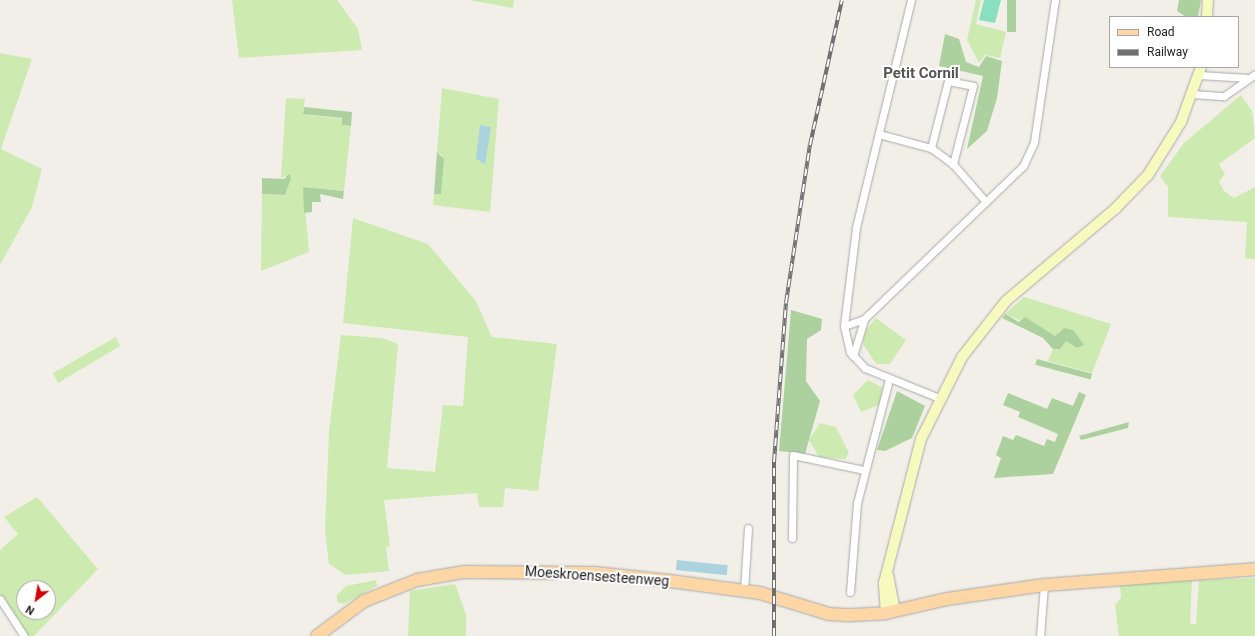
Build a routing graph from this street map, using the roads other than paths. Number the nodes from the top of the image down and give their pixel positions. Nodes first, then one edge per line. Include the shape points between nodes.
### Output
1 (911, 0) edge
2 (1055, 0) edge
3 (1208, 0) edge
4 (1207, 16) edge
5 (1200, 71) edge
6 (1252, 76) edge
7 (1192, 94) junction
8 (879, 134) junction
9 (931, 148) junction
10 (953, 164) junction
11 (986, 202) junction
12 (864, 319) junction
13 (844, 326) junction
14 (853, 356) junction
15 (890, 379) junction
16 (939, 398) junction
17 (864, 470) junction
18 (748, 528) dead end
19 (792, 538) dead end
20 (1255, 569) edge
21 (1044, 585) junction
22 (744, 590) junction
23 (850, 592) dead end
24 (0, 599) edge
25 (891, 612) junction
26 (24, 636) edge
27 (318, 636) edge
28 (1040, 636) edge

1 - 8 street
2 - 11 street via 1031,154 1023,166
3 - 4 main road
5 - 6 street
5 - 7 main road
6 - 7 street via 1224,96
7 - 16 main road via 1181,122 1148,175 1115,210 1034,274 1006,301 962,357
8 - 9 street
8 - 13 street via 856,228
9 - 10 street
9 - 10 street via 948,81 973,86
10 - 11 street
11 - 12 street
12 - 13 street
12 - 14 street
13 - 14 street
14 - 15 street via 865,368
15 - 16 street
15 - 17 street
16 - 25 main road via 921,439 883,591
17 - 19 street via 793,455
17 - 23 street via 854,527
18 - 22 street
20 - 21 main road, Moeskroensesteenweg
21 - 25 main road, Moeskroensesteenweg via 947,599
21 - 28 street
22 - 25 main road, Moeskroensesteenweg via 830,614
22 - 27 main road, Moeskroensesteenweg via 595,573 464,572 417,580 364,601
24 - 26 street

